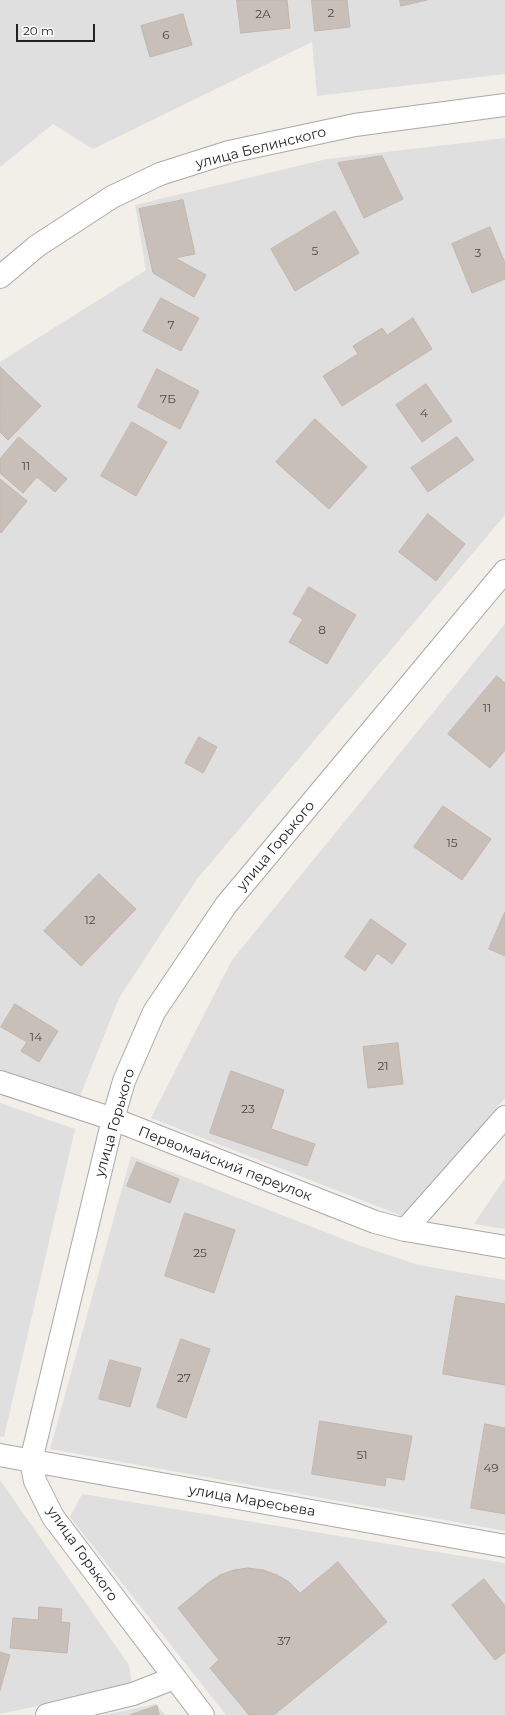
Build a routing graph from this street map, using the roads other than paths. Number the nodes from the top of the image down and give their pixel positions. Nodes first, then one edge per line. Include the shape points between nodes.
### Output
1 (505, 105) edge
2 (0, 277) edge
3 (505, 571) edge
4 (0, 1082) edge
5 (505, 1117) edge
6 (113, 1119) junction
7 (405, 1230) junction
8 (505, 1247) edge
9 (0, 1455) edge
10 (31, 1461) junction
11 (505, 1546) edge
12 (174, 1678) junction
13 (47, 1715) edge
14 (203, 1715) edge

1 - 2 street, улица Белинского via 355,125 229,152 160,174 112,197 37,246
3 - 6 street, улица Горького via 226,905 154,1012 124,1081
4 - 6 street, Первомайский переулок
5 - 7 street
6 - 7 street, Первомайский переулок via 375,1222
6 - 10 street, улица Горького
7 - 8 street, Первомайский переулок
9 - 10 street, улица Маресьева
10 - 11 street, улица Маресьева
10 - 12 street, улица Горького via 35,1481 53,1517
12 - 13 street via 133,1694
12 - 14 street, улица Горького

